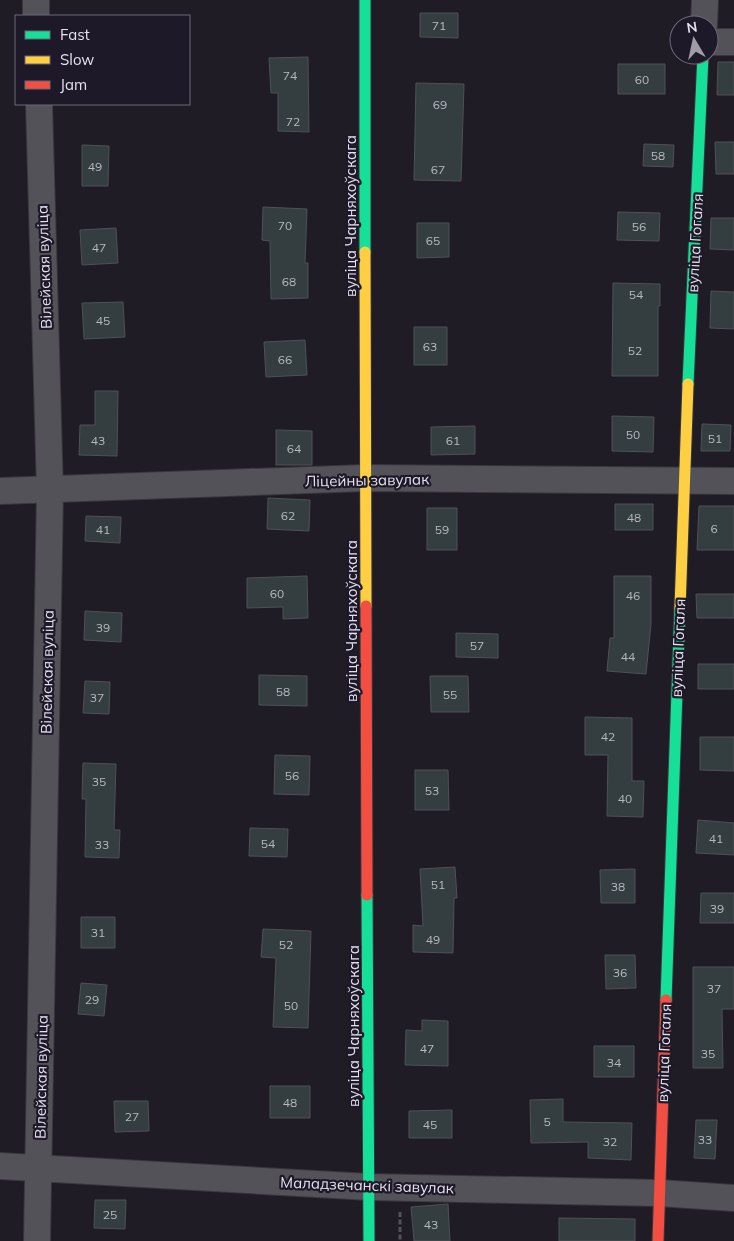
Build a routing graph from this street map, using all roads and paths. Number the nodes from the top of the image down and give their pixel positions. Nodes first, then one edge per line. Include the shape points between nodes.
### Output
1 (36, 0) edge
2 (365, 0) edge
3 (705, 0) edge
4 (36, 15) edge
5 (704, 15) edge
6 (719, 42) edge
7 (734, 42) edge
8 (703, 65) edge
9 (39, 105) edge
10 (365, 478) junction
11 (734, 481) edge
12 (684, 482) junction
13 (0, 491) edge
14 (50, 491) junction
15 (0, 1166) edge
16 (39, 1168) junction
17 (369, 1187) junction
18 (400, 1187) junction
19 (659, 1193) junction
20 (734, 1198) edge
21 (37, 1241) edge
22 (369, 1241) edge
23 (400, 1241) edge
24 (658, 1241) edge

1 - 4 street
2 - 10 main road, вуліца Чарняхоўскага
3 - 5 street
6 - 7 street
8 - 12 main road, вуліца Гогаля
9 - 14 street, Вілейская вуліца
10 - 12 street, Ліцейны завулак
10 - 14 street, Ліцейны завулак
10 - 17 main road, вуліца Чарняхоўскага
11 - 12 street, Ліцейны завулак
12 - 19 main road, вуліца Гогаля
13 - 14 street, Ліцейны завулак
14 - 16 street, Вілейская вуліца
15 - 16 street, Маладзечанскі завулак
16 - 17 street, Маладзечанскі завулак
16 - 21 street, Вілейская вуліца
17 - 18 street, Маладзечанскі завулак
17 - 22 main road, вуліца Чарняхоўскага
18 - 19 street, Маладзечанскі завулак
18 - 23 path
19 - 20 street, Маладзечанскі завулак
19 - 24 main road, вуліца Гогаля

